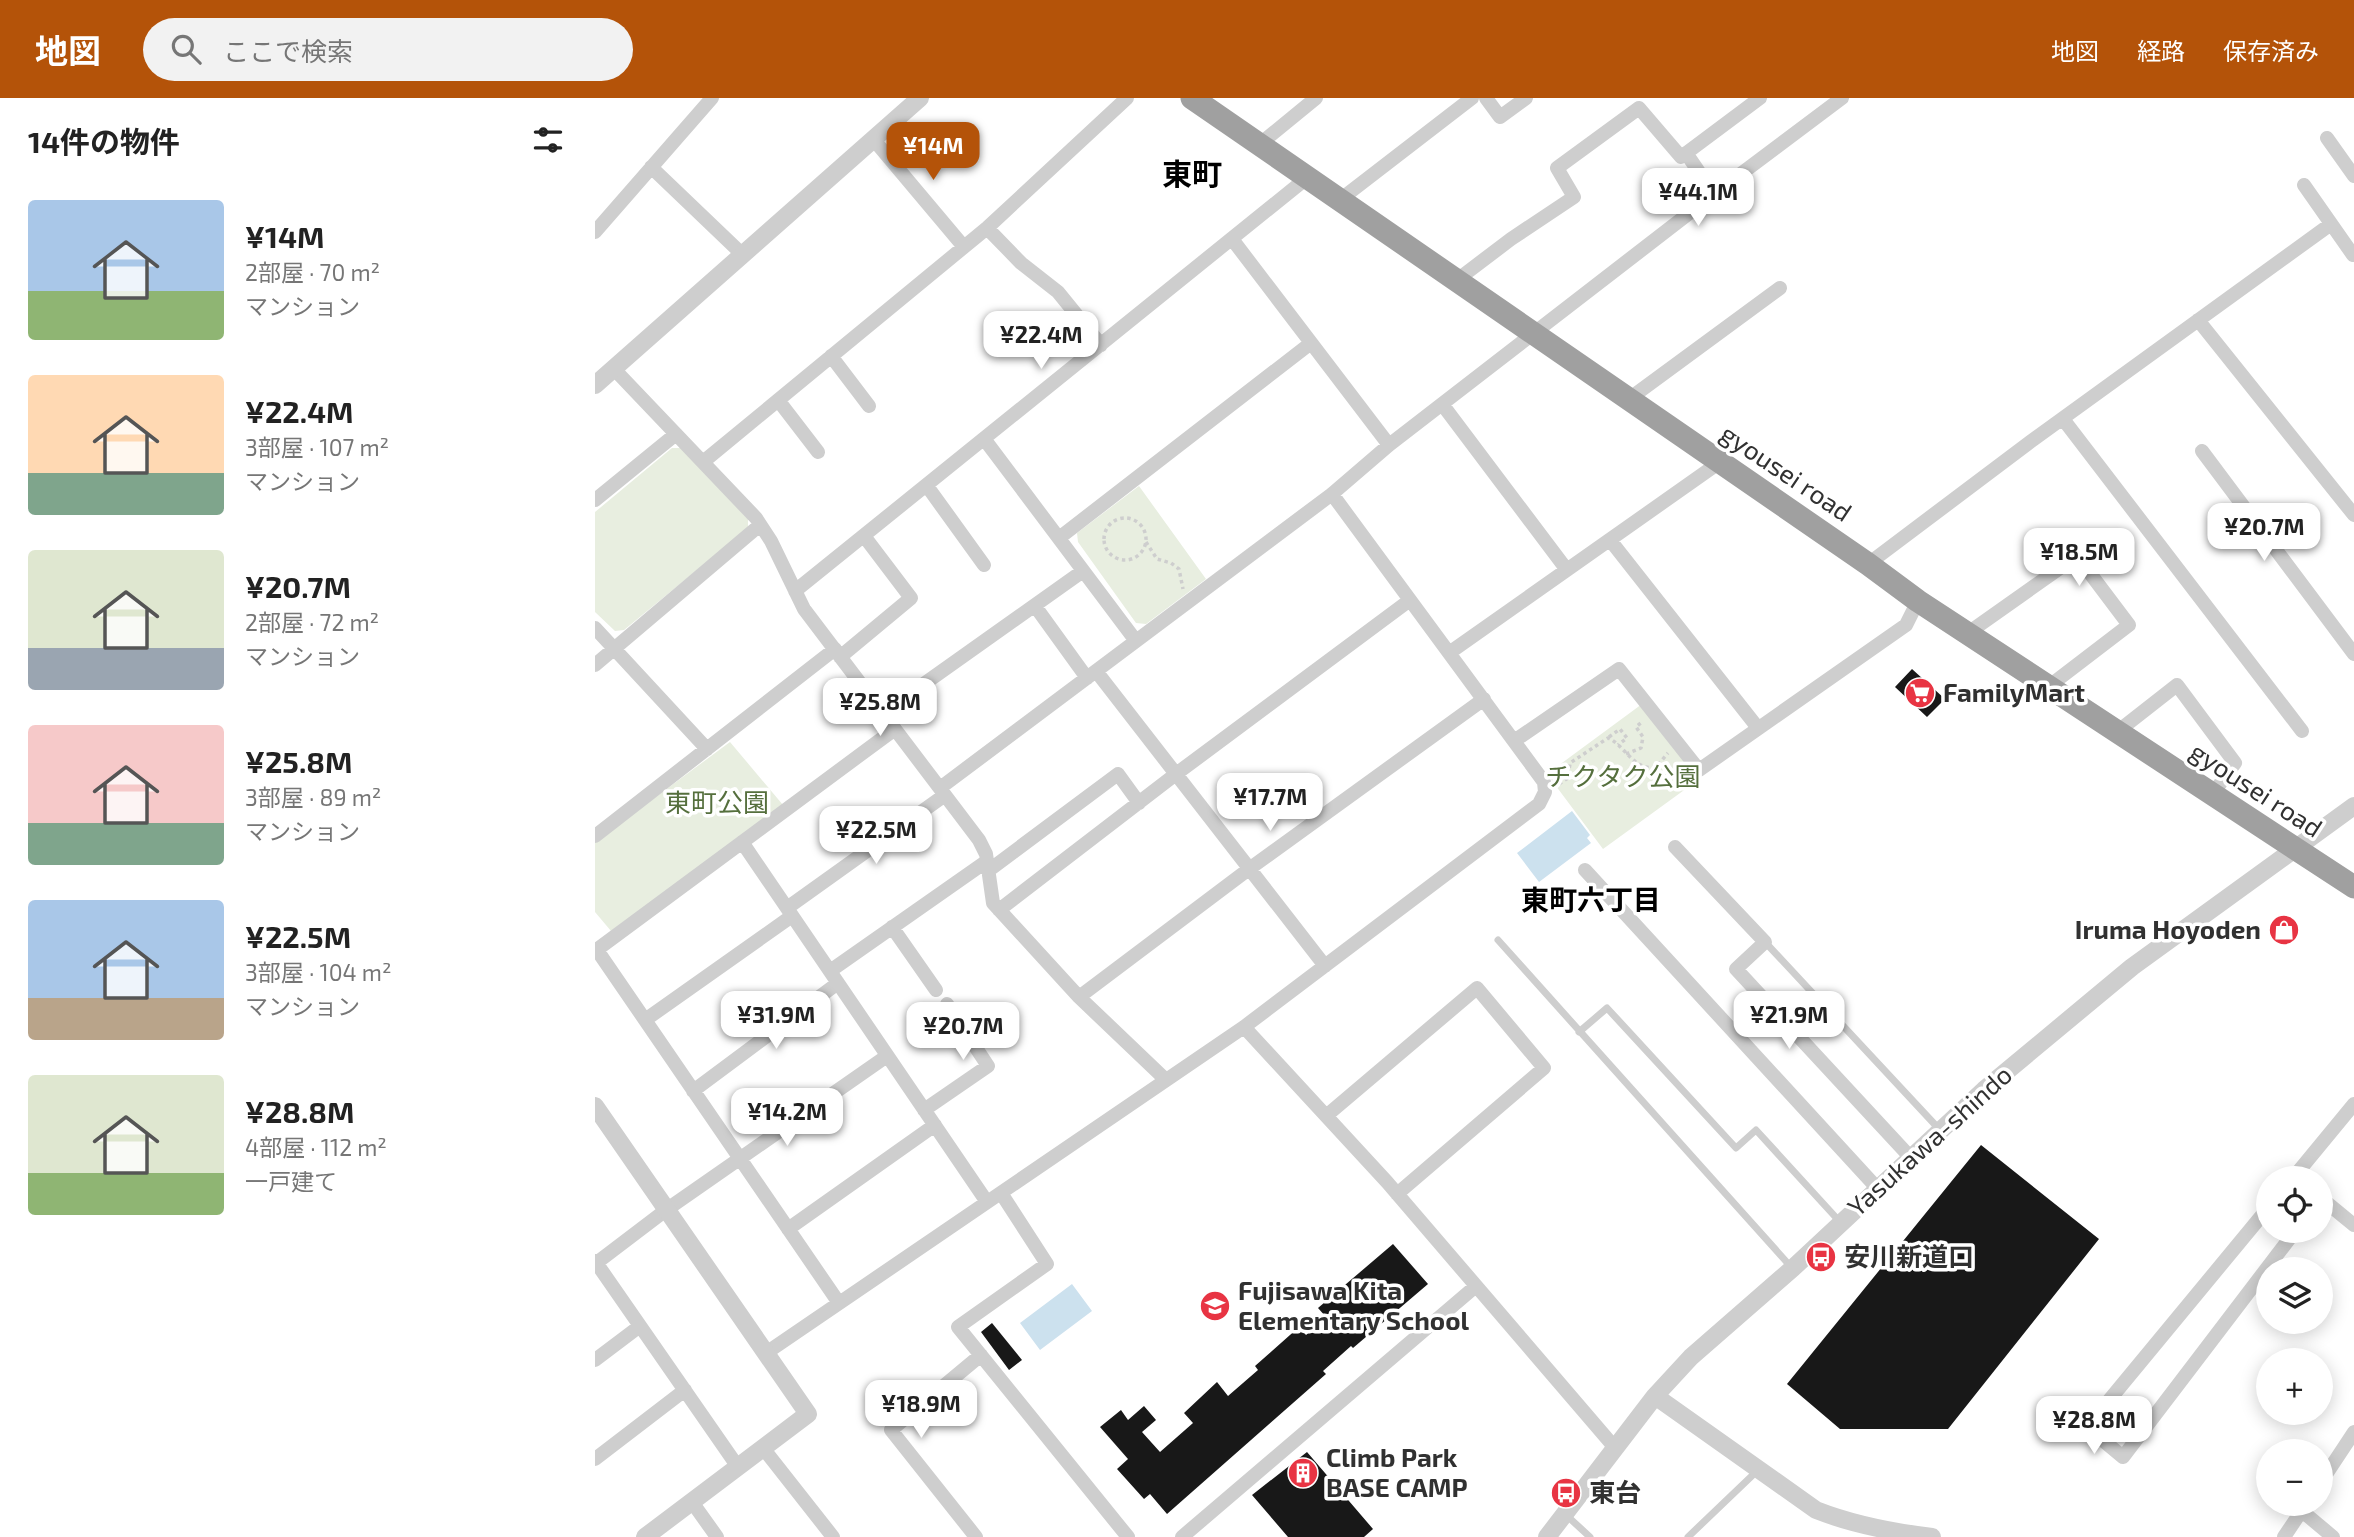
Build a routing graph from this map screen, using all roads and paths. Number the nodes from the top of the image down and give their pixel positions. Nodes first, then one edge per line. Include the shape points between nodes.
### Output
1 (712, 98) edge
2 (920, 98) edge
3 (1127, 98) edge
4 (1192, 98) edge
5 (1316, 98) edge
6 (1472, 98) edge
7 (1486, 98) edge
8 (1526, 98) edge
9 (1760, 98) edge
10 (1842, 98) edge
11 (2327, 138) dead end
12 (874, 140) junction
13 (1260, 144) junction
14 (1686, 153) junction
15 (651, 167) junction
16 (2354, 176) edge
17 (1308, 177) junction
18 (2304, 185) dead end
19 (1714, 194) junction
20 (1341, 199) junction
21 (2331, 224) junction
22 (987, 228) junction
23 (595, 232) edge
24 (1232, 239) junction
25 (964, 247) junction
26 (742, 254) junction
27 (2353, 255) edge
28 (1457, 280) junction
29 (1780, 288) dead end
30 (2198, 320) junction
31 (1534, 334) junction
32 (1311, 343) junction
33 (1101, 345) junction
34 (831, 356) junction
35 (614, 369) junction
36 (595, 385) edge
37 (1629, 399) junction
38 (778, 400) junction
39 (1442, 404) junction
40 (869, 406) dead end
41 (2063, 419) junction
42 (676, 433) junction
43 (985, 440) junction
44 (1389, 445) junction
45 (2202, 451) dead end
46 (818, 452) dead end
47 (703, 462) junction
48 (1720, 462) junction
49 (927, 486) junction
50 (1332, 494) junction
51 (595, 500) edge
52 (2354, 515) edge
53 (760, 525) junction
54 (864, 536) junction
55 (1059, 538) junction
56 (1145, 540) junction
57 (1610, 540) junction
58 (1868, 564) junction
59 (984, 565) dead end
60 (1567, 570) junction
61 (1083, 571) junction
62 (795, 591) junction
63 (1410, 600) junction
64 (1188, 601) junction
65 (1918, 601) junction
66 (1035, 606) junction
67 (595, 628) edge
68 (1968, 634) junction
69 (1136, 641) junction
70 (615, 648) junction
71 (838, 653) junction
72 (1449, 653) junction
73 (2354, 654) edge
74 (595, 665) edge
75 (1092, 674) junction
76 (2048, 687) junction
77 (1484, 699) junction
78 (883, 713) junction
79 (1654, 713) junction
80 (1758, 728) junction
81 (895, 729) junction
82 (2302, 731) dead end
83 (2117, 732) junction
84 (1608, 738) junction
85 (1676, 740) junction
86 (1514, 741) junction
87 (1618, 745) junction
88 (706, 749) junction
89 (1626, 754) junction
90 (1176, 774) junction
91 (942, 792) junction
92 (1545, 792) junction
93 (2212, 795) junction
94 (1139, 803) junction
95 (2354, 806) edge
96 (595, 836) edge
97 (742, 842) junction
98 (1675, 847) dead end
99 (2294, 848) junction
100 (987, 866) junction
101 (1249, 869) junction
102 (1585, 870) dead end
103 (2354, 887) edge
104 (999, 911) junction
105 (789, 912) junction
106 (892, 928) junction
107 (1498, 940) dead end
108 (1765, 942) junction
109 (596, 951) edge
110 (1325, 966) junction
111 (834, 977) junction
112 (936, 990) dead end
113 (1079, 997) junction
114 (947, 1004) dead end
115 (645, 1020) junction
116 (1244, 1027) junction
117 (1579, 1032) junction
118 (887, 1056) junction
119 (1166, 1080) junction
120 (694, 1091) junction
121 (2354, 1104) edge
122 (595, 1106) edge
123 (924, 1110) junction
124 (1326, 1116) junction
125 (935, 1125) junction
126 (1941, 1130) junction
127 (740, 1159) junction
128 (1912, 1159) junction
129 (2304, 1166) edge
130 (1878, 1189) junction
131 (1001, 1193) junction
132 (1397, 1194) junction
133 (987, 1202) junction
134 (2333, 1208) edge
135 (666, 1210) junction
136 (1841, 1223) junction
137 (2256, 1223) edge
138 (2354, 1225) edge
139 (788, 1229) junction
140 (2287, 1243) edge
141 (595, 1262) edge
142 (1793, 1268) junction
143 (1476, 1286) junction
144 (839, 1303) junction
145 (640, 1326) junction
146 (766, 1353) junction
147 (981, 1355) junction
148 (595, 1360) edge
149 (685, 1390) junction
150 (1655, 1396) junction
151 (2354, 1432) edge
152 (763, 1448) junction
153 (1616, 1449) junction
154 (595, 1459) edge
155 (2333, 1464) edge
156 (738, 1467) junction
157 (1758, 1470) junction
158 (692, 1502) junction
159 (1565, 1514) junction
160 (2298, 1516) edge
161 (2313, 1516) edge
162 (645, 1537) edge
163 (717, 1537) edge
164 (833, 1537) edge
165 (976, 1537) edge
166 (1128, 1537) edge
167 (1182, 1537) edge
168 (1547, 1537) edge
169 (1590, 1537) edge
170 (1688, 1537) edge
171 (1932, 1537) edge
172 (2284, 1537) edge
173 (2333, 1537) edge

1 - 15 street
2 - 12 street
3 - 22 street
4 - 13 highway, gyousei road
5 - 13 street
6 - 20 street
7 - 8 street via 1500,117
9 - 14 street
10 - 19 street
11 - 16 street
12 - 25 street
12 - 26 street
13 - 17 highway, gyousei road
14 - 19 street
14 - 28 street via 1681,158 1639,108 1557,168 1574,197
15 - 23 street
15 - 26 street
17 - 20 highway, gyousei road
17 - 24 street
18 - 21 street
19 - 31 street
20 - 28 highway, gyousei road
21 - 27 street
21 - 30 street
22 - 25 street
22 - 33 street via 1058,292
24 - 32 street
24 - 33 street
25 - 34 street
26 - 35 street
28 - 31 highway, gyousei road
29 - 37 street
30 - 41 street
30 - 52 street
31 - 37 highway, gyousei road
31 - 39 street
32 - 44 street
32 - 55 street
33 - 43 street
34 - 38 street
34 - 40 street
35 - 36 street
35 - 42 street
37 - 48 highway, gyousei road
38 - 46 street
38 - 47 street
39 - 44 street
39 - 60 street
41 - 58 street
41 - 82 street
42 - 47 street
42 - 51 street
43 - 49 street
43 - 55 street
44 - 50 street
45 - 73 street
47 - 53 street
48 - 57 street
48 - 58 highway, gyousei road
49 - 54 street
49 - 59 street
50 - 63 street
50 - 64 street
53 - 62 street
53 - 70 street
54 - 62 street
54 - 71 street via 911,598
55 - 61 street
56 - 56 path via 1137,556 1124,560 1107,550 1104,537 1110,525 1128,519 1140,526
56 - 64 path via 1157,559 1179,569
57 - 60 street
57 - 80 street
58 - 65 highway, gyousei road
60 - 72 street
61 - 66 street
61 - 69 street
62 - 71 street
63 - 72 street
63 - 90 street
64 - 69 street
65 - 68 highway, gyousei road
65 - 80 street via 1906,625
66 - 75 street
66 - 78 street
67 - 70 street
68 - 76 highway, gyousei road
68 - 76 street via 2077,556 2129,625
69 - 75 street
70 - 74 street
70 - 88 street
71 - 78 street
71 - 88 street
72 - 77 street
75 - 90 street
75 - 91 street
76 - 83 highway, gyousei road
77 - 86 street
77 - 101 street
78 - 81 street
79 - 85 street
79 - 86 street via 1619,669
79 - 89 path via 1636,727 1643,737 1641,748
80 - 85 street via 1699,769
81 - 91 street
81 - 97 street
83 - 93 highway, gyousei road
83 - 93 street via 2177,685 2235,763
84 - 87 path
84 - 87 path via 1620,729 1627,738
84 - 92 path via 1570,763 1565,781
85 - 89 path via 1653,768
86 - 92 street via 1544,782
87 - 89 path
88 - 96 street
90 - 94 street
90 - 101 street
91 - 100 street via 979,840
91 - 105 street
92 - 110 street via 1539,804
93 - 99 highway, gyousei road
94 - 100 street via 1118,774
94 - 104 street
95 - 99 street, Yasukawa-shindo
97 - 105 street
97 - 109 street
98 - 108 street
99 - 103 highway, gyousei road
99 - 126 street, Yasukawa-shindo via 2132,967
100 - 104 street via 993,904
100 - 106 street
101 - 110 street
101 - 113 street
102 - 130 street
104 - 113 street
105 - 111 street
105 - 115 street
106 - 111 street
106 - 112 street
107 - 117 lane
108 - 126 lane
108 - 128 street via 1736,970
109 - 115 street
110 - 116 street
111 - 118 street
111 - 120 street
113 - 119 street
114 - 123 street via 988,1066
115 - 120 street
116 - 119 street
116 - 124 street
117 - 136 lane via 1607,1008 1736,1148 1756,1130
117 - 142 lane
118 - 123 street
118 - 127 street
119 - 131 street
120 - 127 street
121 - 129 street
122 - 135 street
123 - 125 street
124 - 132 street
124 - 132 street via 1477,988 1544,1068
125 - 133 street
125 - 139 street
126 - 128 street, Yasukawa-shindo
127 - 135 street
127 - 139 street
128 - 130 street, Yasukawa-shindo
130 - 136 street, Yasukawa-shindo
131 - 133 street
131 - 147 street via 1047,1264 958,1327
132 - 143 street
133 - 144 street
134 - 138 street
135 - 141 street
135 - 146 street
136 - 142 street, Yasukawa-shindo
137 - 140 street via 2087,1427 2123,1457
139 - 144 street
141 - 145 street
142 - 150 street, Yasukawa-shindo via 1699,1350
143 - 153 street
143 - 167 street
144 - 146 street
145 - 148 street
145 - 149 street
146 - 152 street via 808,1414
147 - 165 street via 891,1430
147 - 166 street
149 - 154 street
149 - 156 street
150 - 153 street, Yasukawa-shindo
150 - 157 street
151 - 155 street
152 - 156 street
152 - 164 street
153 - 159 street, Yasukawa-shindo
156 - 158 street
157 - 170 lane
157 - 171 street via 1816,1510 1841,1520
158 - 162 street
158 - 163 street
159 - 168 street, Yasukawa-shindo
159 - 169 lane
160 - 172 street
161 - 173 street

